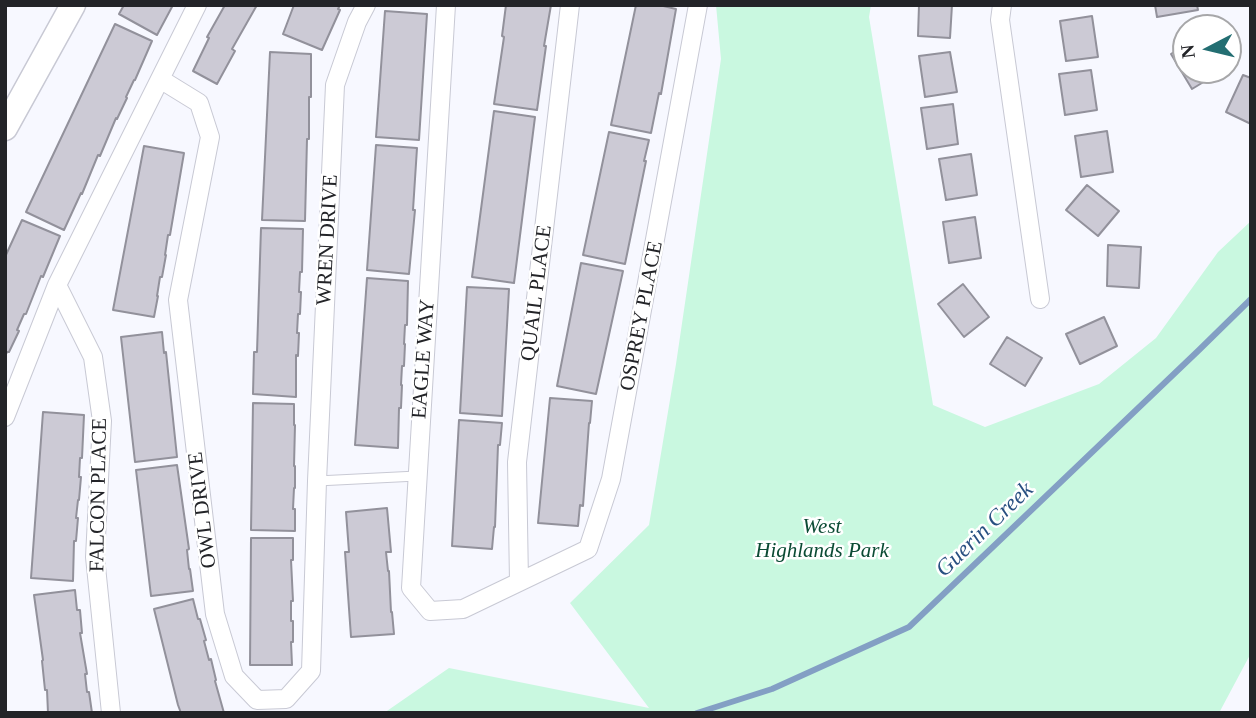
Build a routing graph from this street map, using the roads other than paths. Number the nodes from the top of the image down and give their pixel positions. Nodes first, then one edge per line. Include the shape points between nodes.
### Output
1 (73, 5) edge
2 (197, 5) edge
3 (366, 5) edge
4 (446, 5) edge
5 (570, 5) edge
6 (698, 5) edge
7 (1002, 5) edge
8 (160, 79) junction
9 (5, 128) edge
10 (57, 285) junction
11 (1040, 299) dead end
12 (5, 417) edge
13 (417, 475) junction
14 (317, 481) junction
15 (519, 582) junction
16 (111, 713) edge

1 - 9 main road
2 - 8 street
3 - 14 street, WREN DRIVE via 335,85
4 - 13 street, EAGLE WAY
5 - 15 street, QUAIL PLACE via 517,462
6 - 15 street, OSPREY PLACE via 611,479 588,549
7 - 11 street via 1000,20
8 - 10 street
8 - 14 street, OWL DRIVE via 199,103 210,137 178,300 215,614 234,676 257,700 286,699 311,671
10 - 12 street
10 - 16 street, FALCON PLACE via 93,357 102,421 95,557
13 - 14 lane
13 - 15 street, EAGLE WAY via 411,588 430,611 463,609

